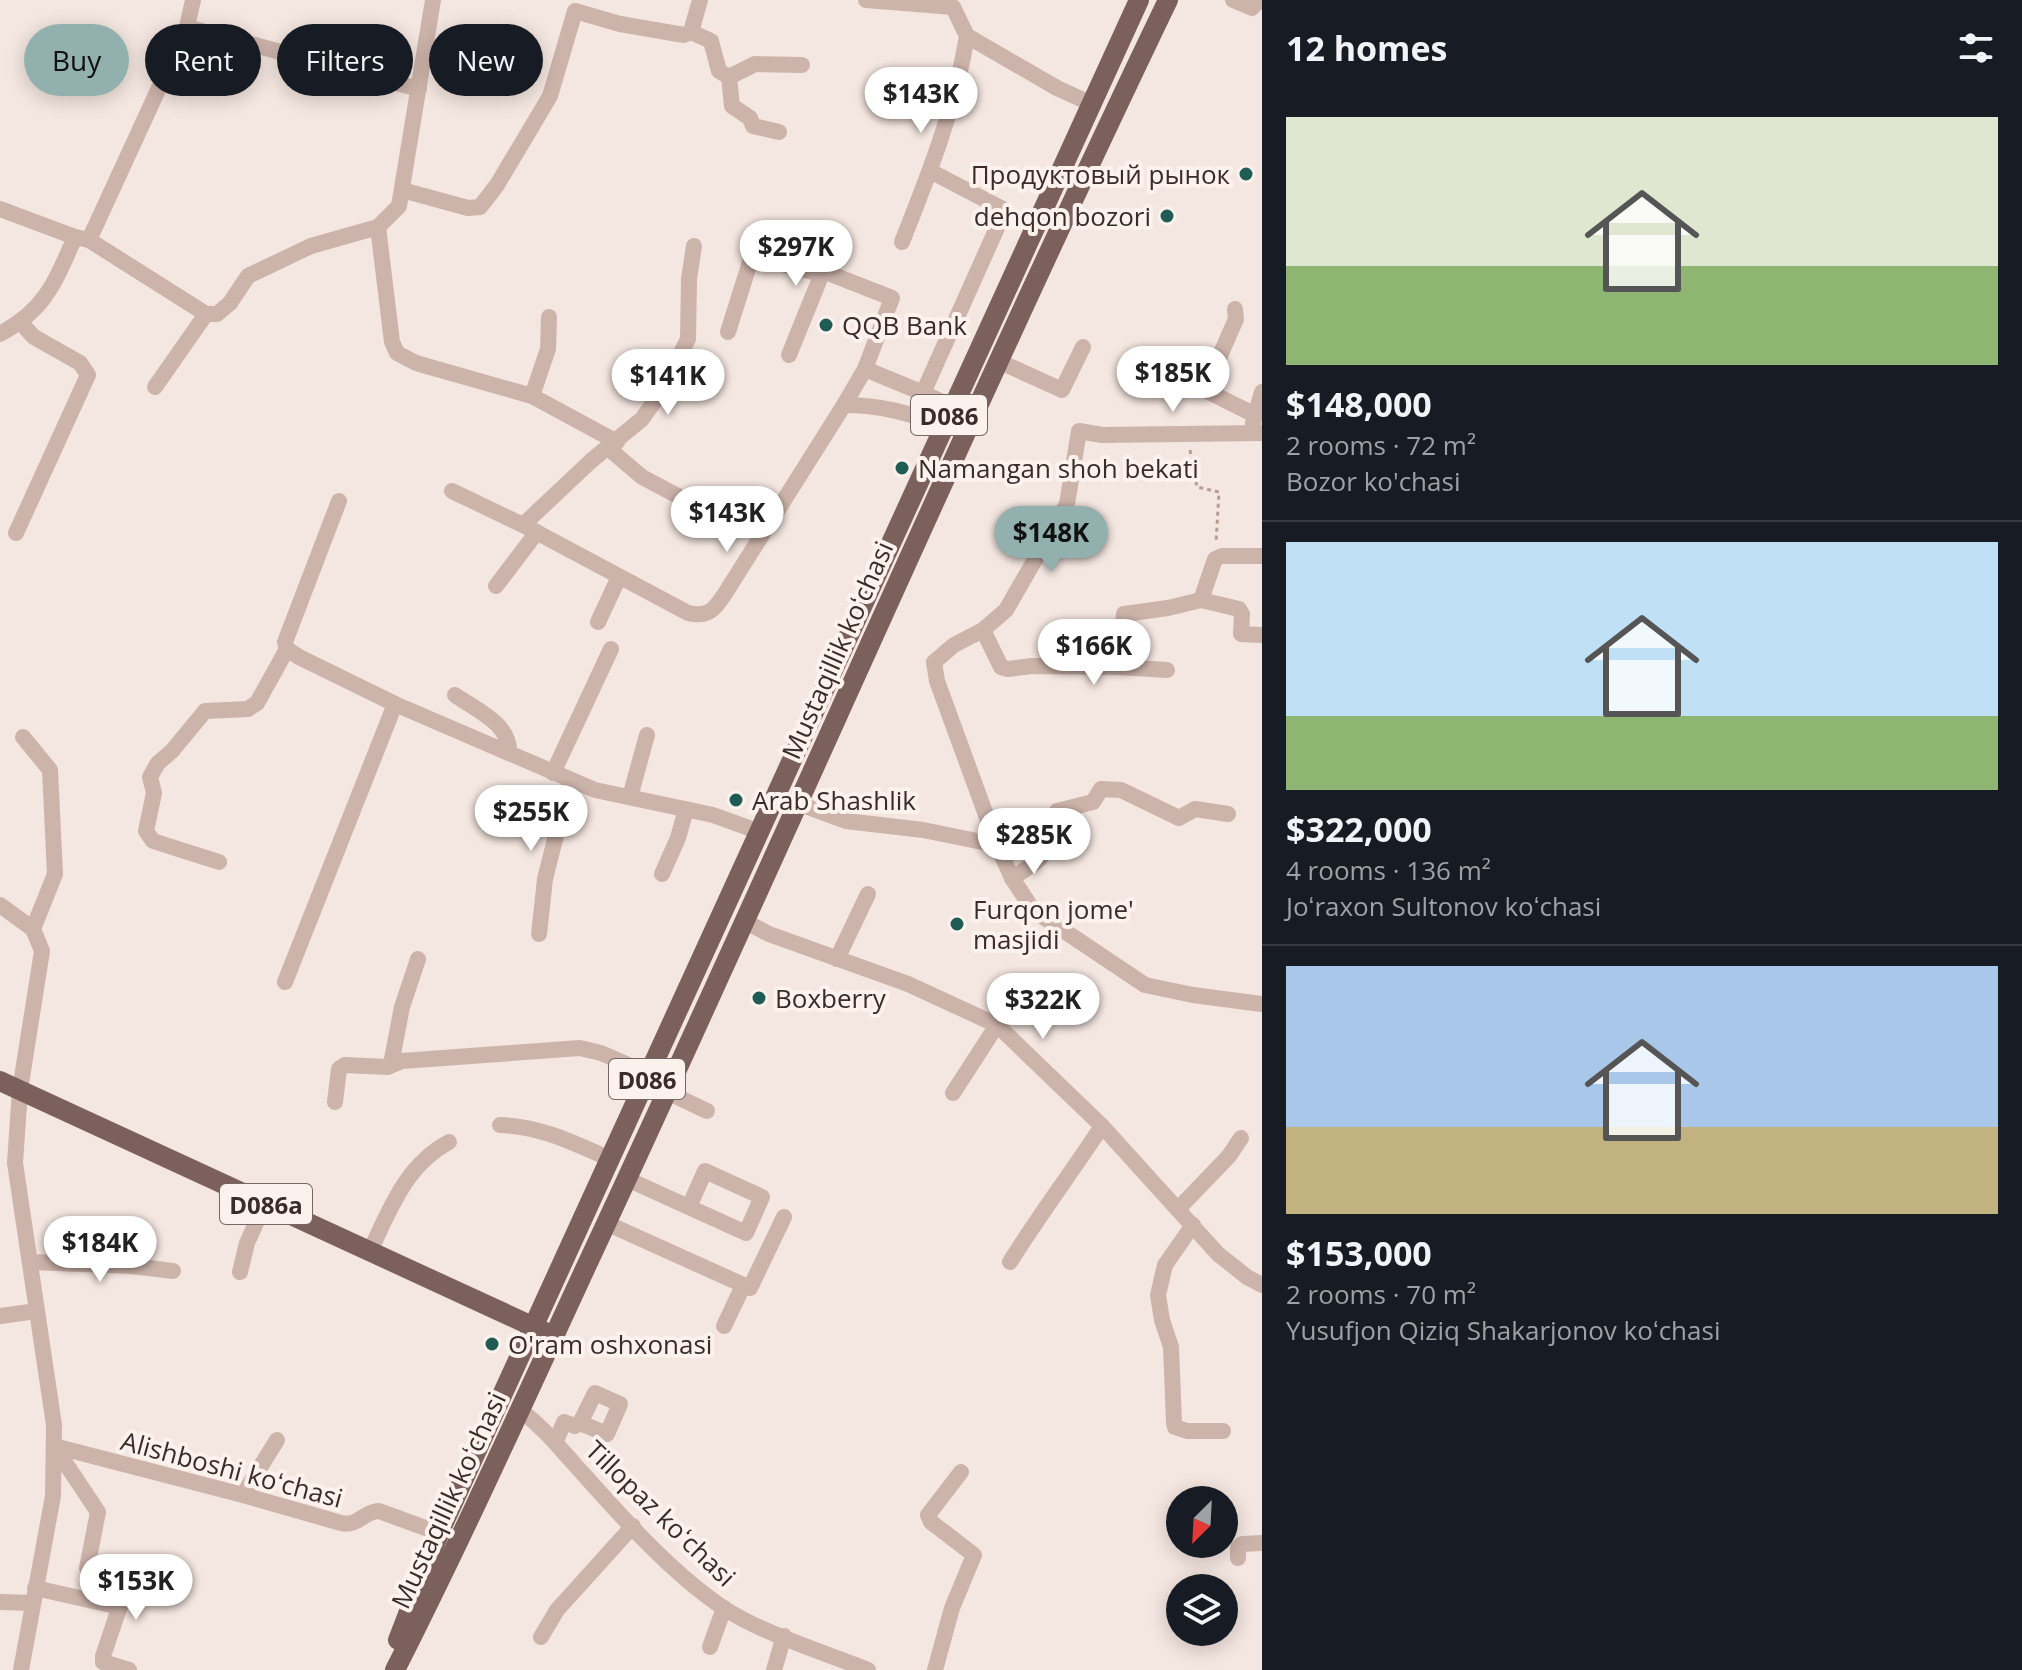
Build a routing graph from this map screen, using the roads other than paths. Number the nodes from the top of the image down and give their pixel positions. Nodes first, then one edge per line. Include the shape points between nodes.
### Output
1 (193, 0) edge
2 (433, 0) edge
3 (700, 0) edge
4 (866, 0) edge
5 (1139, 0) edge
6 (1168, 0) edge
7 (1233, 0) edge
8 (1259, 0) edge
9 (575, 5) edge
10 (188, 24) edge
11 (691, 32) junction
12 (967, 36) junction
13 (261, 47) edge
14 (802, 65) dead end
15 (729, 77) junction
16 (419, 89) junction
17 (153, 96) edge
18 (1092, 104) junction
19 (779, 132) dead end
20 (930, 171) junction
21 (402, 190) junction
22 (0, 209) edge
23 (378, 227) junction
24 (82, 238) junction
25 (902, 242) dead end
26 (694, 246) dead end
27 (823, 271) junction
28 (1235, 309) dead end
29 (206, 314) junction
30 (549, 317) dead end
31 (21, 323) junction
32 (728, 332) dead end
33 (0, 334) edge
34 (1083, 347) dead end
35 (789, 355) dead end
36 (998, 361) junction
37 (865, 369) junction
38 (155, 387) dead end
39 (1262, 392) edge
40 (923, 393) junction
41 (532, 396) junction
42 (844, 405) junction
43 (948, 417) junction
44 (1256, 427) edge
45 (612, 445) junction
46 (452, 491) dead end
47 (678, 496) dead end
48 (339, 501) dead end
49 (530, 528) junction
50 (16, 533) dead end
51 (1262, 556) edge
52 (619, 577) junction
53 (496, 586) dead end
54 (1201, 600) junction
55 (598, 622) dead end
56 (983, 630) junction
57 (1262, 635) edge
58 (287, 649) junction
59 (611, 649) dead end
60 (1119, 667) junction
61 (1167, 670) dead end
62 (455, 695) dead end
63 (395, 704) junction
64 (647, 735) dead end
65 (23, 737) dead end
66 (509, 753) junction
67 (553, 773) junction
68 (570, 780) junction
69 (630, 797) junction
70 (797, 803) junction
71 (686, 809) junction
72 (1228, 814) dead end
73 (760, 832) junction
74 (997, 845) junction
75 (219, 862) dead end
76 (662, 874) dead end
77 (1012, 878) junction
78 (868, 894) dead end
79 (0, 905) edge
80 (746, 922) junction
81 (33, 929) junction
82 (539, 934) dead end
83 (418, 959) dead end
84 (837, 959) junction
85 (285, 982) dead end
86 (1262, 1004) edge
87 (997, 1025) junction
88 (391, 1064) junction
89 (649, 1074) junction
90 (0, 1081) edge
91 (20, 1090) junction
92 (667, 1092) junction
93 (953, 1093) dead end
94 (335, 1102) dead end
95 (707, 1111) dead end
96 (500, 1125) dead end
97 (1102, 1126) junction
98 (1241, 1138) dead end
99 (449, 1142) dead end
100 (610, 1159) junction
101 (627, 1179) junction
102 (265, 1203) junction
103 (689, 1207) junction
104 (1179, 1208) junction
105 (784, 1217) dead end
106 (606, 1223) junction
107 (1193, 1225) junction
108 (370, 1251) junction
109 (30, 1262) junction
110 (1010, 1262) dead end
111 (173, 1271) dead end
112 (240, 1272) dead end
113 (1262, 1285) edge
114 (743, 1286) junction
115 (37, 1311) junction
116 (0, 1316) edge
117 (533, 1326) junction
118 (724, 1326) dead end
119 (554, 1336) junction
120 (520, 1410) junction
121 (580, 1423) dead end
122 (1223, 1431) dead end
123 (277, 1440) dead end
124 (556, 1441) junction
125 (54, 1446) junction
126 (961, 1472) dead end
127 (243, 1495) junction
128 (633, 1526) junction
129 (440, 1531) junction
130 (461, 1541) junction
131 (1262, 1543) edge
132 (1238, 1548) edge
133 (87, 1568) dead end
134 (128, 1582) dead end
135 (34, 1595) junction
136 (0, 1602) edge
137 (120, 1607) junction
138 (724, 1608) junction
139 (784, 1636) junction
140 (541, 1637) dead end
141 (710, 1647) dead end
142 (21, 1670) edge
143 (129, 1670) edge
144 (386, 1670) edge
145 (395, 1670) edge
146 (774, 1670) edge
147 (868, 1670) edge
148 (935, 1670) edge

1 - 10 street
2 - 16 street
3 - 11 street
4 - 12 street via 953,7
5 - 18 main road, Mustaqillik koʻchasi / D086
6 - 36 main road, Mustaqillik koʻchasi / D086
7 - 8 street via 1252,8
9 - 11 street via 620,24 669,34
9 - 21 street via 550,96 480,207
11 - 15 street via 711,41 719,71
12 - 18 street
12 - 20 street via 953,104
13 - 16 street
14 - 15 street via 755,64
15 - 19 street via 732,106 753,126
16 - 21 street
17 - 24 street
18 - 43 main road, Mustaqillik koʻchasi / D086
20 - 25 street
20 - 40 street via 1001,208 1001,219
21 - 23 street via 399,206
22 - 24 street
23 - 29 street via 311,246 248,276 223,310
23 - 41 street via 397,353 440,371
24 - 29 street
24 - 31 street via 52,289
26 - 45 street via 688,339 642,419
27 - 32 street via 751,259
27 - 35 street
27 - 37 street via 892,298
28 - 44 street via 1236,319 1205,390
29 - 38 street
30 - 41 street via 548,349
31 - 33 street
31 - 50 street via 34,337 80,363 88,375
34 - 36 street via 1062,390
36 - 70 main road, Mustaqillik koʻchasi / D086
37 - 40 street
37 - 42 street
39 - 44 street
40 - 43 street
41 - 45 street
42 - 43 street
42 - 52 street via 711,613 688,613
43 - 73 main road, Mustaqillik koʻchasi / D086
44 - 56 street via 1189,434 1079,431 1067,504 1006,610
45 - 47 street via 642,477
45 - 49 street
46 - 49 street
48 - 58 street via 285,642
49 - 52 street
49 - 53 street
51 - 54 street via 1215,559
52 - 55 street
54 - 57 street via 1239,609 1241,634
54 - 60 street via 1124,614
56 - 60 street via 1001,667 1008,669
56 - 74 street via 934,662
58 - 63 street
58 - 75 street via 257,703 248,709 205,711 150,777 154,793 147,836
59 - 67 street
60 - 61 street
62 - 66 street via 504,730
63 - 66 street
63 - 85 street
64 - 69 street
65 - 81 street via 50,770 55,874
66 - 67 street
67 - 68 street
68 - 69 street
68 - 82 street via 545,879
69 - 71 street
70 - 74 street via 846,821
70 - 80 main road, Mustaqillik koʻchasi / D086
71 - 73 street
71 - 76 street
72 - 77 street via 1195,809 1179,818 1121,790 1101,789 1093,802 1057,811 1042,858
73 - 89 main road, Mustaqillik koʻchasi / D086
74 - 77 street
77 - 86 street via 1033,910 1051,925 1145,985
78 - 84 street
79 - 81 street
80 - 84 street
80 - 92 main road, Mustaqillik koʻchasi / D086
81 - 91 street via 42,951
83 - 88 street
84 - 87 street
87 - 93 street
87 - 97 street
88 - 89 street via 580,1048
88 - 94 street via 341,1066
89 - 100 main road, Mustaqillik koʻchasi / D086
90 - 91 main road, D086a
91 - 102 main road, D086a
91 - 109 street via 15,1163
92 - 95 street
92 - 101 main road, Mustaqillik koʻchasi / D086
96 - 100 street via 557,1136
97 - 104 street
97 - 110 street
98 - 104 street
99 - 108 street via 413,1169
100 - 117 main road, Mustaqillik koʻchasi / D086
101 - 103 street
101 - 106 main road, Mustaqillik koʻchasi / D086
102 - 108 main road, D086a
102 - 112 street
103 - 103 street via 746,1233 762,1197 705,1171
104 - 107 street
105 - 114 street via 752,1287
106 - 114 street
106 - 119 main road, Mustaqillik koʻchasi / D086
107 - 113 street via 1218,1254
107 - 122 street via 1165,1265 1158,1295 1171,1347 1174,1423 1187,1431
108 - 117 main road, D086a
109 - 111 street
109 - 115 street
114 - 118 street
115 - 116 street
115 - 125 street
117 - 119 main road, D086a
117 - 129 main road, Mustaqillik koʻchasi / D086
119 - 120 main road, Mustaqillik koʻchasi / D086
120 - 124 street, Tillopaz koʻchasi
120 - 130 main road, Mustaqillik koʻchasi / D086
121 - 124 street via 564,1422
123 - 127 street
124 - 128 street, Tillopaz koʻchasi
125 - 127 street, Alishboshi koʻchasi
125 - 133 street via 98,1512
125 - 135 street via 53,1496
126 - 148 street via 928,1515 974,1555
127 - 129 street, Alishboshi koʻchasi via 348,1525 374,1511
128 - 138 street, Tillopaz koʻchasi
128 - 140 street via 557,1610
129 - 130 street, Alishboshi koʻchasi
129 - 144 main road, Mustaqillik koʻchasi / D086
130 - 145 main road, Mustaqillik koʻchasi / D086
131 - 132 street
134 - 137 street
135 - 136 street
135 - 137 street
135 - 142 street
137 - 143 street via 103,1662
138 - 139 street, Tillopaz koʻchasi
138 - 141 street
139 - 146 street
139 - 147 street, Tillopaz koʻchasi

